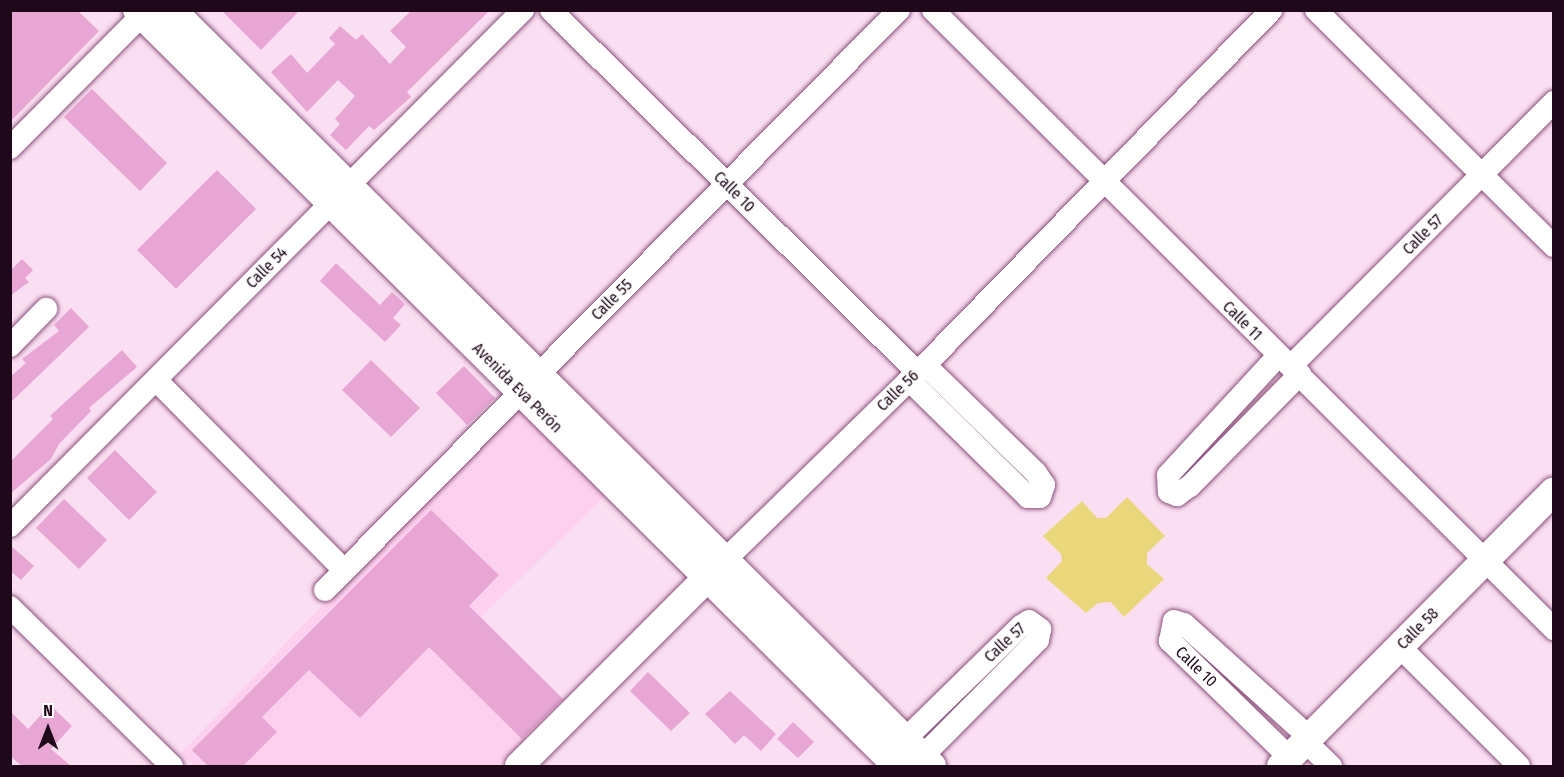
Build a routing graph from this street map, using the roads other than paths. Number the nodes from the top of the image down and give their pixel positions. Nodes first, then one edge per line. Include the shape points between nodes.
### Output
1 (172, 10) edge
2 (523, 10) edge
3 (551, 10) edge
4 (899, 10) edge
5 (933, 10) edge
6 (1271, 10) edge
7 (1316, 10) edge
8 (142, 12) edge
9 (1554, 102) edge
10 (10, 148) edge
11 (1482, 175) junction
12 (1105, 183) junction
13 (726, 185) junction
14 (340, 195) junction
15 (1554, 246) edge
16 (46, 309) dead end
17 (10, 346) edge
18 (1290, 366) junction
19 (917, 372) junction
20 (156, 380) junction
21 (529, 383) junction
22 (1554, 491) edge
23 (10, 526) edge
24 (1484, 562) junction
25 (716, 569) junction
26 (344, 570) junction
27 (325, 590) dead end
28 (10, 608) edge
29 (1554, 629) edge
30 (1400, 647) junction
31 (1297, 751) edge
32 (909, 759) edge
33 (171, 766) edge
34 (519, 766) edge
35 (1331, 766) edge
36 (1519, 766) edge

1 - 14 main road, Avenida Eva Perón
2 - 14 street, Calle 54
3 - 13 street, Calle 10
4 - 13 street, Calle 55
5 - 12 street, Calle 11
6 - 12 street, Calle 56
7 - 11 street
8 - 10 street
8 - 14 main road, Avenida Eva Perón
9 - 11 street, Calle 57
11 - 15 street
11 - 18 street, Calle 57
12 - 18 street, Calle 11
12 - 19 street, Calle 56
13 - 19 street, Calle 10
13 - 21 street, Calle 55
14 - 20 street, Calle 54
14 - 21 main road, Avenida Eva Perón
16 - 17 street
18 - 18 street, Calle 57 via 1168,475 1169,492 1177,495 1190,486
18 - 24 street, Calle 11
19 - 19 street, Calle 10 via 1028,497 1040,497 1044,485 1036,473
19 - 25 street, Calle 56
20 - 23 street, Calle 54
20 - 26 street
21 - 25 main road, Avenida Eva Perón
21 - 26 street, Calle 55
22 - 24 main road, Calle 58
24 - 29 street, Calle 11
24 - 30 main road, Calle 58
25 - 32 main road, Avenida Eva Perón
25 - 34 main road, Calle 56
26 - 27 street, Calle 55
28 - 33 street
30 - 31 main road, Calle 58
30 - 36 street
31 - 31 street, Calle 10 via 1184,624 1174,621 1170,641
31 - 35 street, Calle 10
32 - 32 street, Calle 57 via 1038,640 1040,629 1029,621 1021,626

